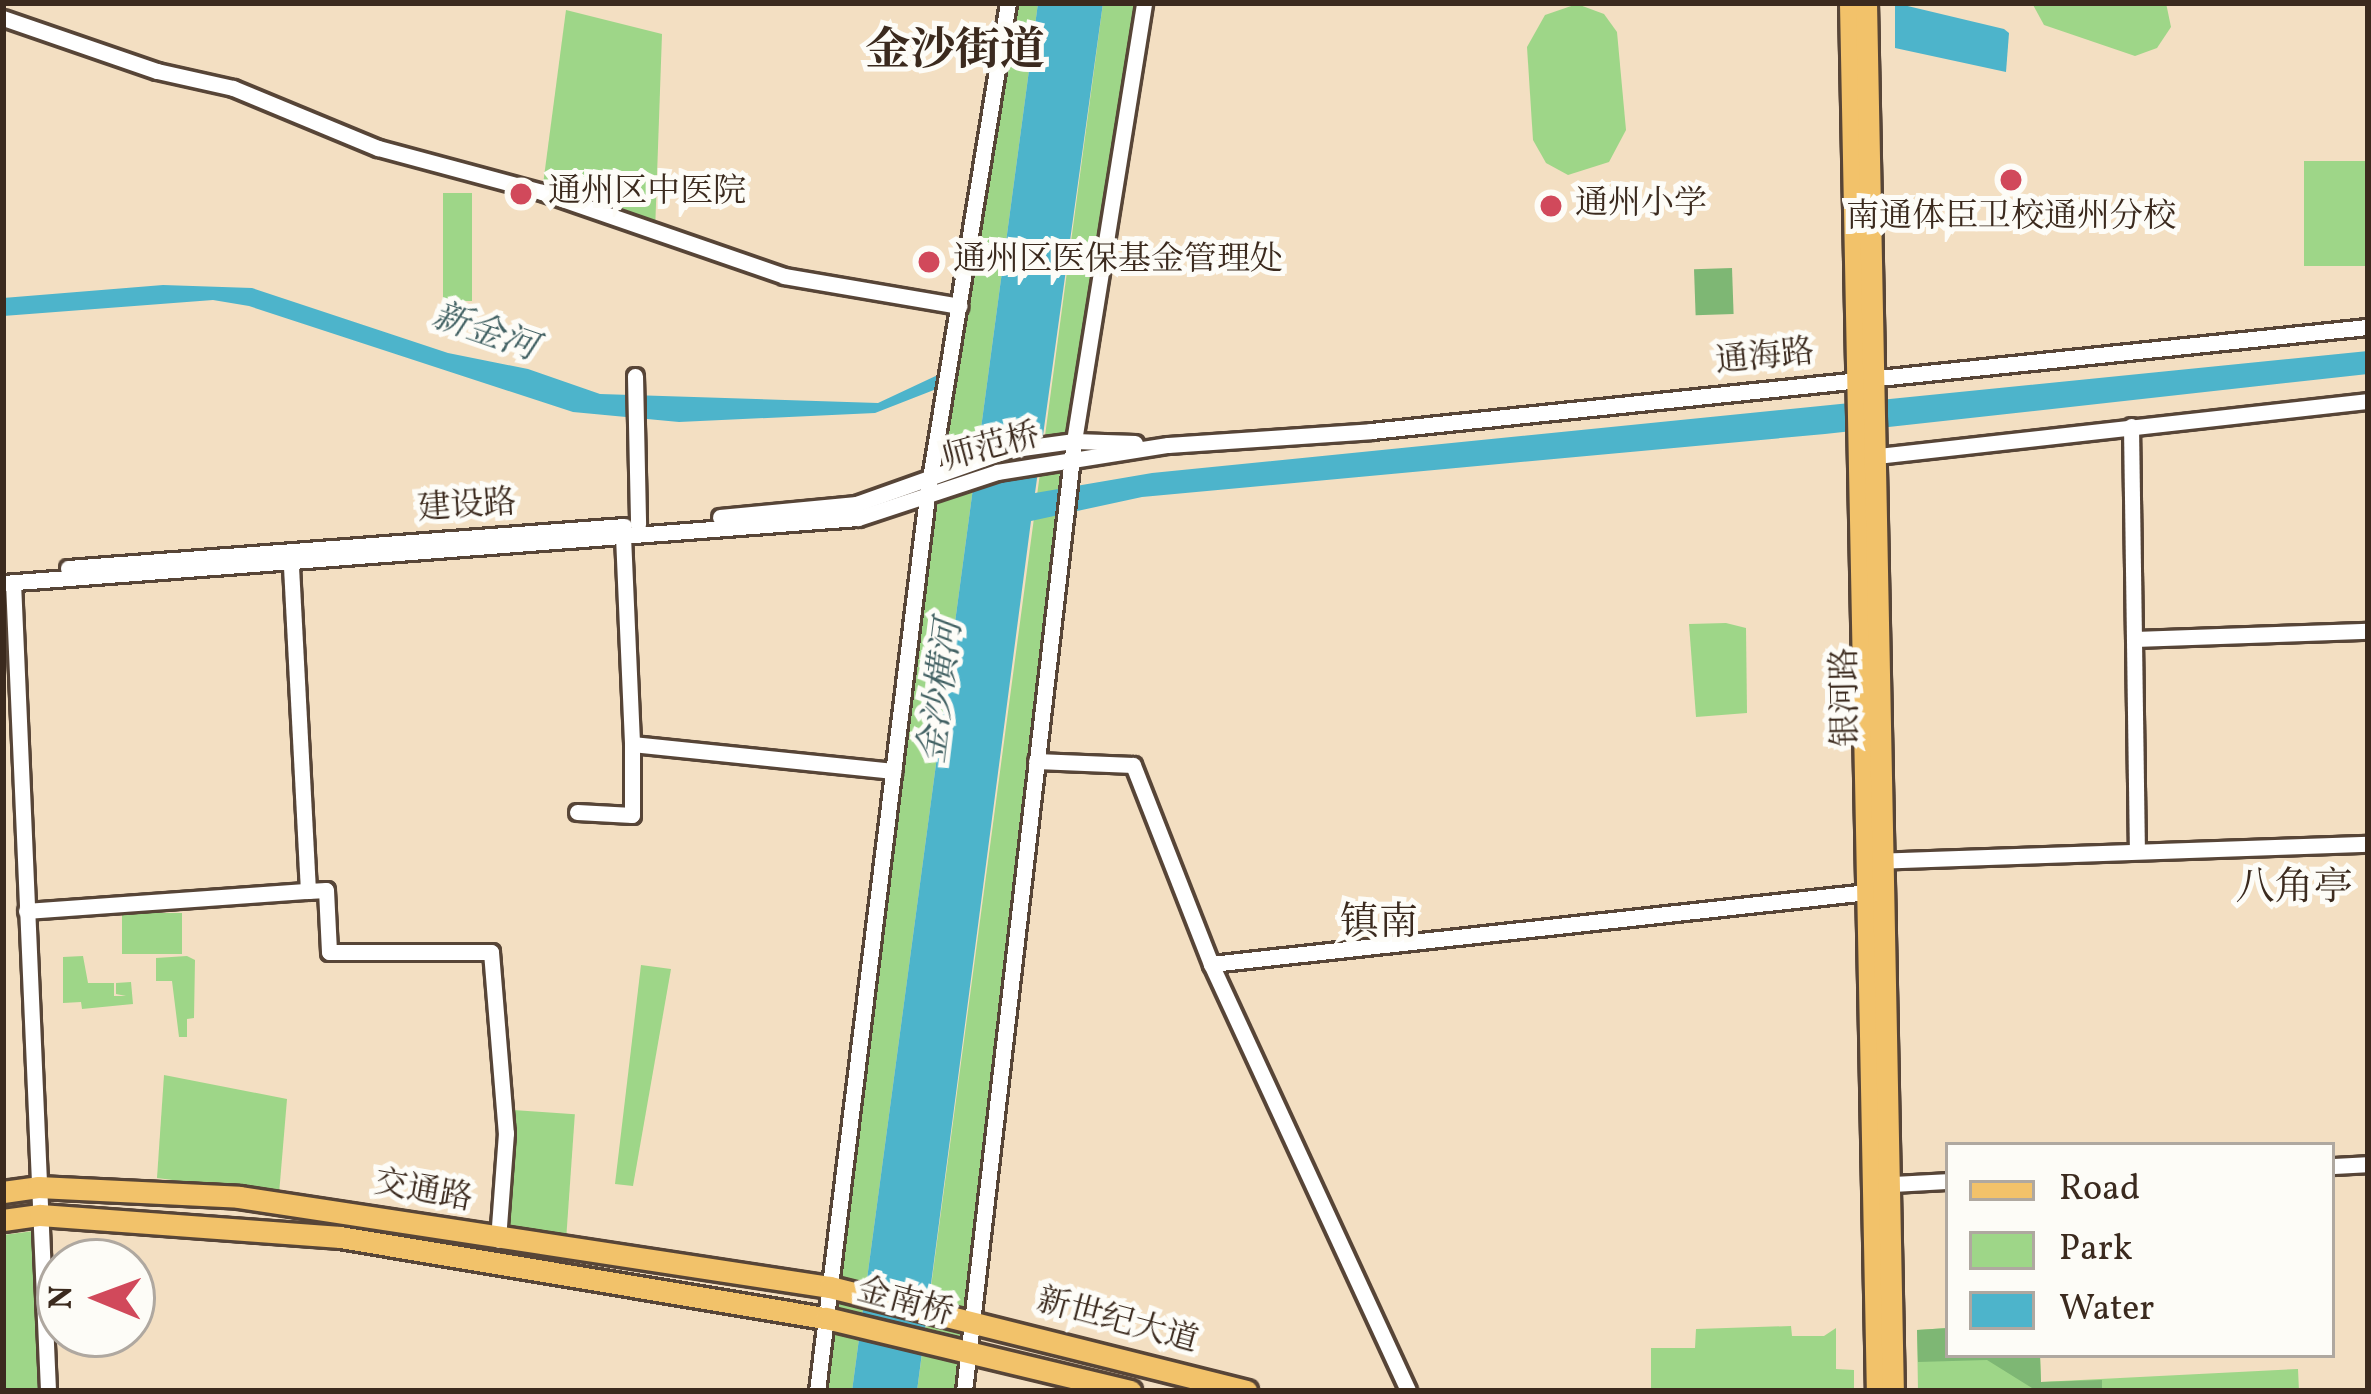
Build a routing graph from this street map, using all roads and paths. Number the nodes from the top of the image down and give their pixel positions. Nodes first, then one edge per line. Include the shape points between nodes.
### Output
1 (1008, 3) edge
2 (1144, 3) edge
3 (1850, 3) edge
4 (1866, 3) edge
5 (3, 19) edge
6 (958, 306) junction
7 (2368, 327) edge
8 (1867, 379) junction
9 (636, 383) dead end
10 (2368, 401) edge
11 (2132, 427) junction
12 (1074, 441) junction
13 (1168, 445) junction
14 (1072, 460) junction
15 (1872, 463) junction
16 (930, 479) junction
17 (927, 497) junction
18 (638, 524) junction
19 (623, 536) junction
20 (291, 565) junction
21 (6, 579) edge
22 (2368, 632) edge
23 (2135, 639) junction
24 (632, 744) junction
25 (1036, 761) junction
26 (894, 771) junction
27 (577, 812) dead end
28 (2368, 844) edge
29 (2137, 850) junction
30 (1875, 861) junction
31 (308, 891) junction
32 (1875, 891) junction
33 (26, 911) junction
34 (1211, 964) junction
35 (2368, 1164) edge
36 (2335, 1166) edge
37 (1945, 1181) edge
38 (1891, 1184) junction
39 (38, 1187) junction
40 (3, 1192) edge
41 (40, 1215) junction
42 (3, 1220) edge
43 (498, 1240) junction
44 (830, 1287) junction
45 (826, 1318) junction
46 (971, 1320) junction
47 (968, 1354) junction
48 (48, 1391) edge
49 (817, 1391) edge
50 (964, 1391) edge
51 (1130, 1391) edge
52 (1246, 1391) edge
53 (1408, 1391) edge
54 (1877, 1391) edge
55 (1894, 1391) edge

1 - 6 street
2 - 12 street
3 - 8 main road, 银河路
4 - 8 main road, 银河路
5 - 6 street via 233,88 378,148 542,192 784,276
6 - 16 street
7 - 8 street, 通海路
8 - 13 street, 通海路
8 - 15 main road, 银河路
9 - 18 street
10 - 11 street
11 - 15 street
11 - 23 street
12 - 13 street, 通海路
12 - 14 street
12 - 16 street, 师范桥 via 1008,450
13 - 14 street, 通海路
14 - 17 street, 师范桥 via 997,472
14 - 25 street
15 - 30 main road, 银河路
16 - 17 street
16 - 18 street, 建设路 via 856,504
17 - 19 street, 建设路 via 858,518
17 - 26 street
18 - 21 street, 建设路
19 - 20 street, 建设路
19 - 24 street
20 - 21 street, 建设路
20 - 31 street
21 - 33 street
22 - 23 street
23 - 29 street
24 - 26 street
24 - 27 street via 632,815
25 - 34 street via 1132,765
25 - 46 street
26 - 44 street
28 - 29 street
29 - 30 street
30 - 32 main road, 银河路
31 - 33 street
31 - 43 street via 326,890 329,952 491,952 506,1133
32 - 34 street
32 - 38 main road, 银河路
32 - 54 main road, 银河路
33 - 39 street
34 - 53 street
35 - 36 street
37 - 38 street
38 - 55 main road, 银河路
39 - 40 main road, 交通路
39 - 41 street
39 - 43 main road, 交通路 via 239,1197
41 - 42 main road, 交通路
41 - 45 main road, 交通路 via 340,1237
41 - 48 street
43 - 44 main road, 交通路
44 - 45 street
44 - 46 main road, 金南桥
45 - 47 main road, 金南桥
45 - 49 street
46 - 47 street
46 - 52 main road, 新世纪大道
47 - 50 street
47 - 51 main road, 新世纪大道

